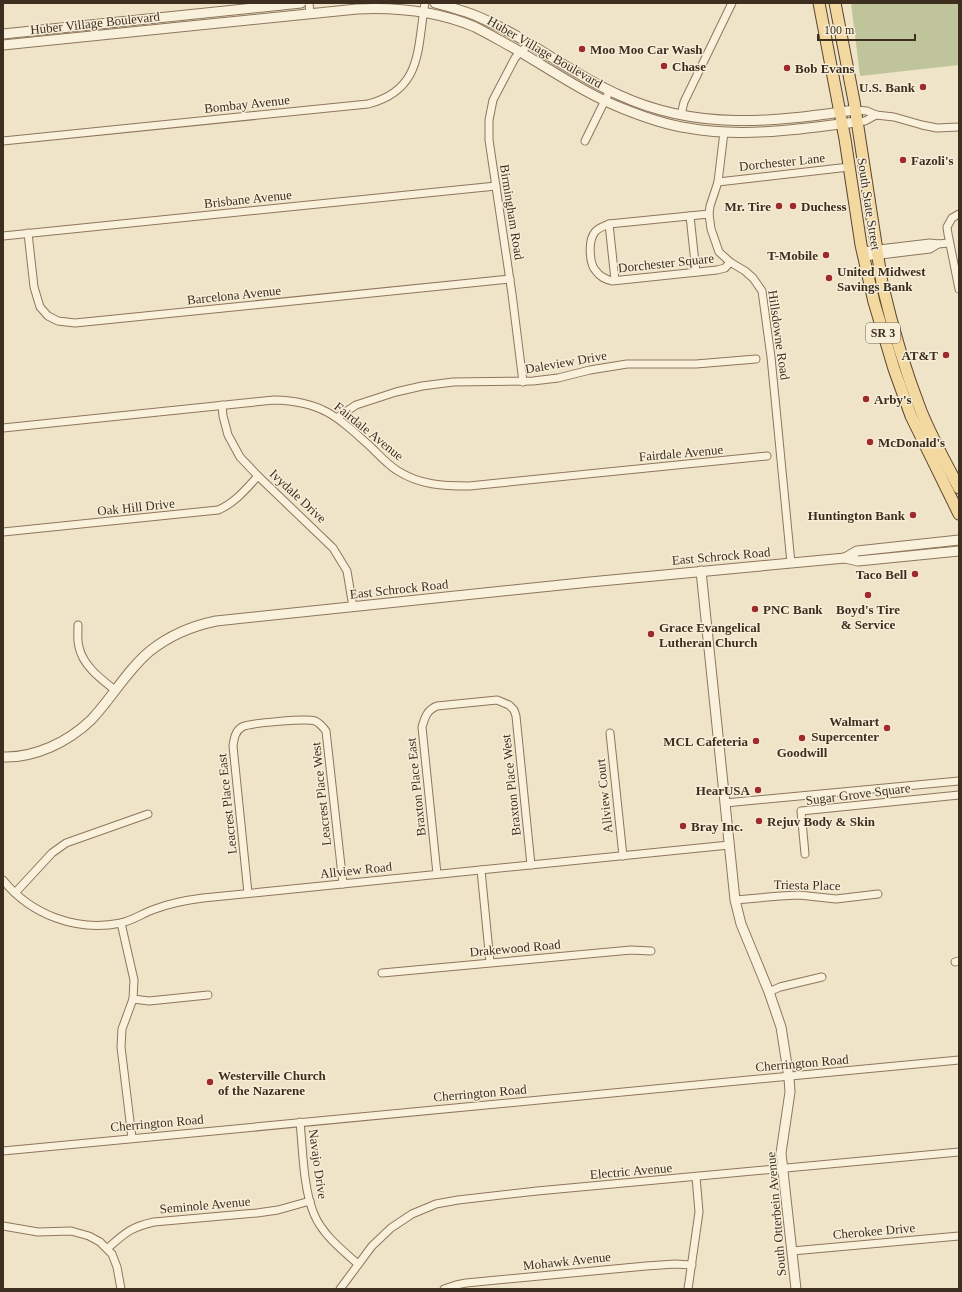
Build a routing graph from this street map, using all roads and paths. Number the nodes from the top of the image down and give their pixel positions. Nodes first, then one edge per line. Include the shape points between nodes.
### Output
1 (301, 3) edge
2 (309, 3) edge
3 (436, 3) edge
4 (732, 3) edge
5 (819, 3) edge
6 (836, 3) edge
7 (424, 7) edge
8 (310, 13) junction
9 (3, 34) edge
10 (526, 42) junction
11 (3, 45) edge
12 (520, 52) junction
13 (610, 90) junction
14 (604, 100) junction
15 (855, 110) junction
16 (681, 115) junction
17 (876, 115) junction
18 (841, 118) junction
19 (856, 122) junction
20 (959, 127) edge
21 (724, 132) junction
22 (3, 141) edge
23 (585, 141) dead end
24 (849, 167) junction
25 (718, 182) junction
26 (496, 186) junction
27 (709, 214) junction
28 (959, 214) edge
29 (690, 216) junction
30 (609, 224) junction
31 (28, 233) junction
32 (3, 236) edge
33 (949, 243) junction
34 (870, 252) junction
35 (730, 262) junction
36 (696, 272) junction
37 (510, 279) junction
38 (615, 280) junction
39 (870, 284) junction
40 (959, 289) edge
41 (875, 307) junction
42 (890, 317) junction
43 (756, 360) dead end
44 (523, 382) junction
45 (919, 403) junction
46 (222, 405) junction
47 (907, 407) junction
48 (338, 417) junction
49 (3, 428) edge
50 (767, 456) dead end
51 (947, 465) junction
52 (258, 476) junction
53 (959, 488) edge
54 (959, 514) edge
55 (3, 532) edge
56 (959, 540) edge
57 (959, 551) edge
58 (844, 558) junction
59 (791, 563) junction
60 (701, 571) junction
61 (353, 607) junction
62 (78, 625) dead end
63 (116, 690) junction
64 (509, 705) joint
65 (278, 722) joint
66 (610, 733) dead end
67 (3, 757) edge
68 (959, 781) edge
69 (959, 795) edge
70 (725, 803) junction
71 (148, 814) dead end
72 (729, 846) junction
73 (805, 854) dead end
74 (622, 856) junction
75 (531, 865) junction
76 (481, 870) junction
77 (436, 874) junction
78 (3, 880) edge
79 (343, 884) junction
80 (15, 892) junction
81 (248, 893) junction
82 (878, 894) dead end
83 (736, 900) junction
84 (121, 923) junction
85 (651, 951) dead end
86 (490, 962) junction
87 (382, 973) dead end
88 (822, 977) dead end
89 (769, 992) junction
90 (208, 996) dead end
91 (133, 999) junction
92 (959, 1060) edge
93 (788, 1076) junction
94 (300, 1122) junction
95 (132, 1138) junction
96 (3, 1150) edge
97 (959, 1152) edge
98 (783, 1168) junction
99 (696, 1177) junction
100 (310, 1201) junction
101 (3, 1226) edge
102 (959, 1236) edge
103 (108, 1248) junction
104 (792, 1251) junction
105 (358, 1264) junction
106 (692, 1265) junction
107 (121, 1289) edge
108 (340, 1289) edge
109 (444, 1289) edge
110 (688, 1289) edge
111 (796, 1289) edge

1 - 9 street, Huber Village Boulevard
2 - 8 street
3 - 10 street, Huber Village Boulevard via 480,17
4 - 16 street via 684,102
5 - 18 main road, South State Street / SR 3
6 - 15 main road, South State Street / SR 3
7 - 8 street, Huber Village Boulevard
7 - 12 street, Huber Village Boulevard via 476,28
7 - 22 street, Bombay Avenue via 418,54 411,74 393,94 381,101
8 - 11 street, Huber Village Boulevard
10 - 12 street, Birmingham Road
10 - 13 street, Huber Village Boulevard
12 - 14 street, Huber Village Boulevard
12 - 26 street, Birmingham Road via 493,100 489,120 489,140
13 - 14 street
13 - 16 street, Huber Village Boulevard via 645,105
14 - 21 street, Huber Village Boulevard via 664,123
14 - 23 street
15 - 17 street
15 - 18 street, Huber Village Boulevard
15 - 19 main road, South State Street / SR 3
16 - 18 street, Huber Village Boulevard via 711,120 756,121
17 - 19 street
17 - 20 street via 937,128
18 - 19 street, Huber Village Boulevard
18 - 21 street, Huber Village Boulevard via 757,132
18 - 24 main road, South State Street / SR 3
19 - 34 main road, South State Street / SR 3
21 - 25 street, Hillsdowne Road
24 - 25 street, Dorchester Lane
24 - 34 main road, South State Street / SR 3 via 854,203
25 - 27 street, Hillsdowne Road
26 - 31 street, Brisbane Avenue
26 - 37 street, Birmingham Road
27 - 29 street, Dorchester Square
27 - 35 street, Hillsdowne Road via 716,246
28 - 33 street via 952,218 947,227
29 - 30 street, Dorchester Square
29 - 36 street
30 - 38 street
30 - 38 street, Dorchester Square via 594,232 590,254 594,270 602,278
31 - 32 street, Brisbane Avenue
31 - 37 street, Barcelona Avenue via 34,287 40,307 58,322 75,323
33 - 34 street via 938,244 930,249
33 - 40 street
34 - 39 main road, South State Street / SR 3
34 - 42 main road, South State Street / SR 3 via 882,283
35 - 36 street, Dorchester Square via 725,268
35 - 59 street, Hillsdowne Road via 754,278 760,286 764,300
36 - 38 street, Dorchester Square
37 - 44 street, Birmingham Road
39 - 41 main road, South State Street / SR 3
39 - 42 main road via 878,288
41 - 45 main road via 886,322 912,399
41 - 47 main road, South State Street / SR 3
42 - 45 main road, South State Street / SR 3
43 - 44 street, Daleview Drive via 696,364 627,364 558,378
44 - 48 street, Daleview Drive via 452,382 422,386 356,405
45 - 51 main road, South State Street / SR 3
46 - 48 street, Fairdale Avenue via 290,400 322,408
46 - 49 street, Fairdale Avenue
46 - 52 street, Ivydale Drive via 228,435 240,457
47 - 51 main road via 916,410 934,449
47 - 54 main road, South State Street / SR 3
48 - 50 street, Fairdale Avenue via 398,471 432,485 468,486
51 - 53 main road, South State Street / SR 3
52 - 55 street, Oak Hill Drive via 243,493 218,510
52 - 61 street, Ivydale Drive via 333,548 347,571
56 - 58 street, East Schrock Road via 857,550
57 - 58 street, East Schrock Road via 858,561
58 - 59 street, East Schrock Road
59 - 60 street, East Schrock Road
60 - 61 street, East Schrock Road
60 - 70 street, South Otterbein Avenue
61 - 63 street, East Schrock Road via 222,620 189,628 151,650
62 - 63 street via 81,654 92,670
63 - 67 street, East Schrock Road via 91,719 63,740 39,751
64 - 75 street, Braxton Place West via 516,716
64 - 77 street, Braxton Place East via 497,700 437,706 427,712 422,727
65 - 79 street, Leacrest Place West via 308,719 316,721 326,731
65 - 81 street, Leacrest Place East via 248,725 241,728 234,740
66 - 74 street, Allview Court
68 - 70 street
69 - 73 street, Sugar Grove Square via 802,811
70 - 72 street, South Otterbein Avenue
71 - 80 street via 66,843 52,853
72 - 74 street, Allview Road
72 - 83 street, South Otterbein Avenue
74 - 75 street, Allview Road
75 - 76 street, Allview Road
76 - 77 street, Allview Road
76 - 86 street
77 - 79 street, Allview Road
78 - 80 street, Allview Road
79 - 81 street, Allview Road
80 - 84 street, Allview Road via 26,903 41,912 66,922 104,925
81 - 84 street, Allview Road via 179,902
82 - 83 street, Triesta Place via 836,899 780,896
83 - 89 street, South Otterbein Avenue via 740,924
84 - 91 street via 134,980
85 - 86 street, Drakewood Road via 631,950
86 - 87 street, Drakewood Road
88 - 89 street
89 - 93 street, South Otterbein Avenue via 781,1027
90 - 91 street
91 - 95 street via 122,1030 121,1047
92 - 93 street, Cherrington Road
93 - 94 street, Cherrington Road
93 - 98 street, South Otterbein Avenue via 790,1092 781,1153
94 - 95 street, Cherrington Road
94 - 100 street, Navajo Drive
95 - 96 street, Cherrington Road
97 - 98 street, Electric Avenue
98 - 99 street, Electric Avenue
98 - 104 street, South Otterbein Avenue
99 - 105 street, Electric Avenue via 538,1191 436,1204 412,1214 391,1228
99 - 106 street via 699,1212
100 - 103 street, Seminole Avenue via 271,1211 139,1225
100 - 105 street, Navajo Drive via 314,1214 328,1237
101 - 103 street via 38,1232 71,1231 89,1236
102 - 104 street, Cherokee Drive
103 - 107 street via 117,1267
104 - 111 street, South Otterbein Avenue
105 - 108 street, Electric Avenue
106 - 109 street, Mohawk Avenue via 675,1264 466,1283
106 - 110 street

